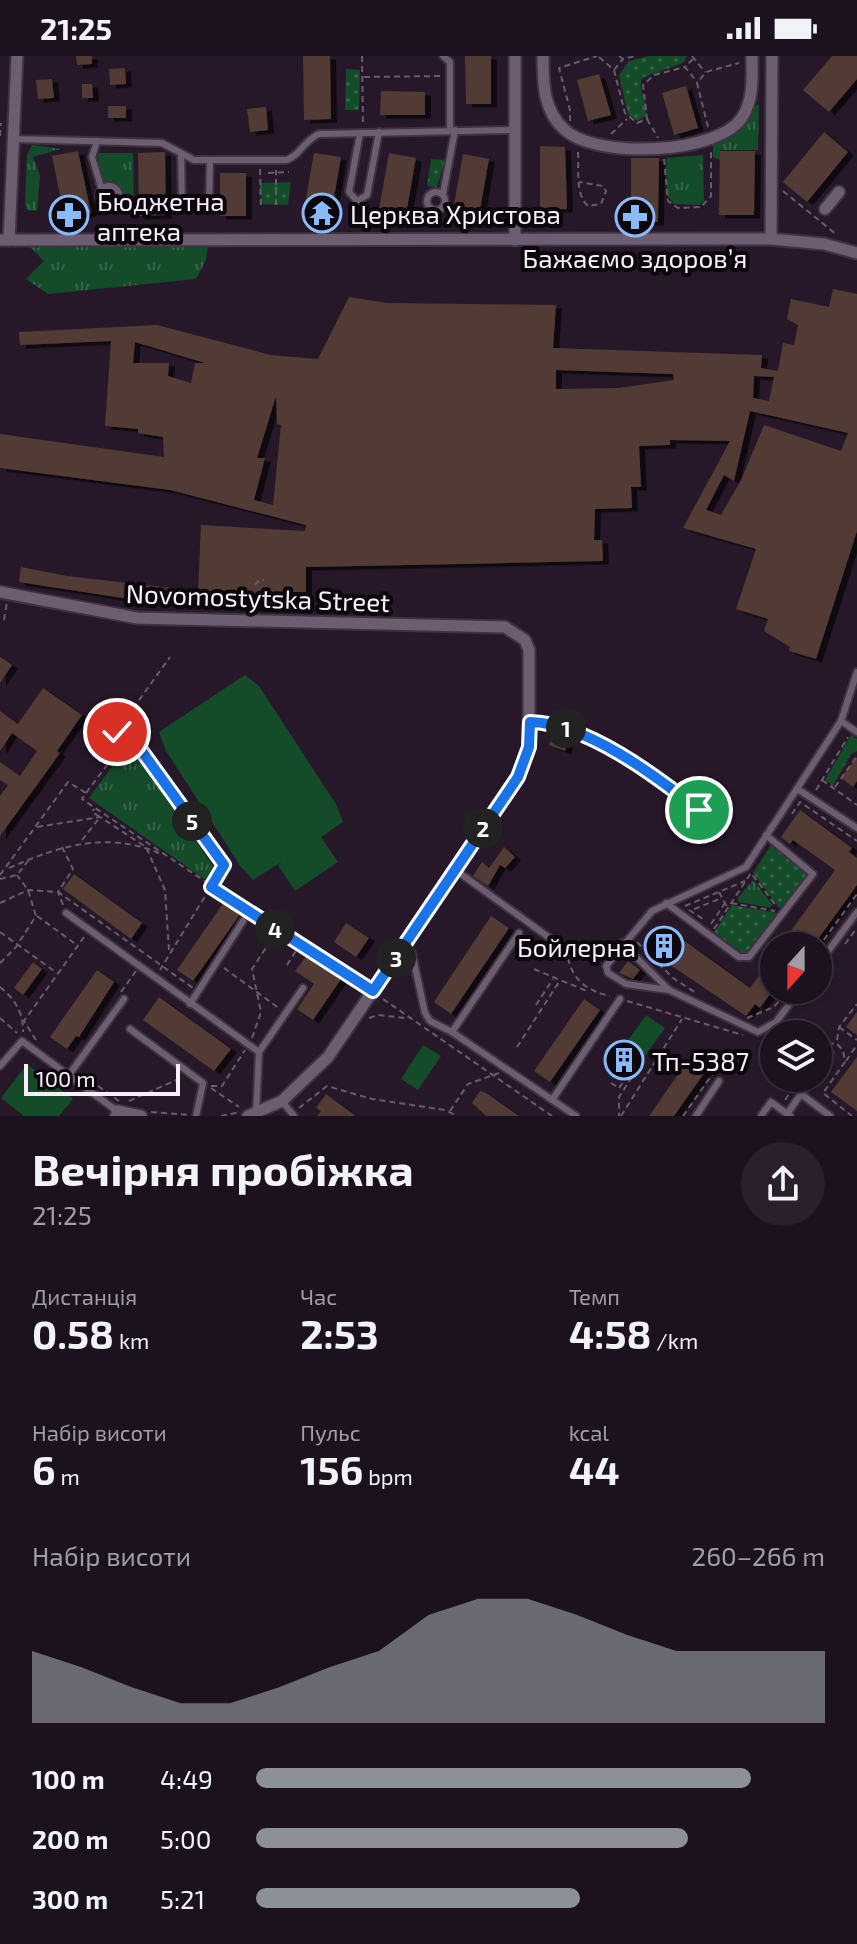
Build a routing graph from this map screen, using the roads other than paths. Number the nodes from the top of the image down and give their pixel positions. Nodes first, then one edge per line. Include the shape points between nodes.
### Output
1 (17, 56) edge
2 (443, 56) edge
3 (516, 56) edge
4 (543, 56) edge
5 (772, 56) edge
6 (752, 58) edge
7 (751, 93) junction
8 (772, 94) junction
9 (452, 130) junction
10 (516, 130) junction
11 (379, 132) junction
12 (361, 133) junction
13 (14, 139) junction
14 (97, 141) junction
15 (181, 154) junction
16 (210, 160) junction
17 (102, 190) dead end
18 (839, 192) dead end
19 (443, 194) dead end
20 (825, 209) dead end
21 (771, 239) junction
22 (5, 240) edge
23 (515, 240) junction
24 (857, 253) edge
25 (4, 593) edge
26 (857, 672) edge
27 (841, 721) junction
28 (530, 722) junction
29 (855, 730) edge
30 (799, 790) junction
31 (699, 810) dead end
32 (857, 828) edge
33 (766, 835) junction
34 (454, 869) junction
35 (666, 903) junction
36 (857, 912) edge
37 (66, 913) road end
38 (243, 921) dead end
39 (519, 933) dead end
40 (622, 943) junction
41 (404, 946) junction
42 (832, 946) edge
43 (565, 949) road end
44 (303, 988) dead end
45 (669, 990) junction
46 (124, 999) dead end
47 (620, 999) road end
48 (190, 1004) junction
49 (790, 1004) edge
50 (130, 1029) dead end
51 (452, 1032) junction
52 (259, 1052) junction
53 (0, 1066) edge
54 (69, 1075) junction
55 (719, 1081) dead end
56 (801, 1094) joint
57 (552, 1100) junction
58 (282, 1101) junction
59 (115, 1114) edge
60 (144, 1114) edge
61 (292, 1114) edge
62 (252, 1115) edge
63 (788, 1115) edge
64 (196, 1116) edge
65 (576, 1116) edge
66 (696, 1116) edge
67 (761, 1116) edge
68 (830, 1116) edge

1 - 13 street
2 - 9 lane via 450,62
3 - 10 street
4 - 7 street via 546,102 566,131 599,145 664,147 711,140 732,130
5 - 8 street
6 - 7 street
7 - 8 street
8 - 21 street
9 - 10 lane
9 - 11 lane
9 - 19 lane
10 - 23 street
11 - 12 lane
11 - 12 lane via 367,195 357,201 349,192
12 - 16 lane via 319,134 294,158
13 - 14 lane
13 - 22 street
14 - 15 lane via 162,143
14 - 17 lane via 92,157
15 - 16 lane
15 - 16 lane via 182,205 187,210 209,208
18 - 20 street
21 - 23 street
21 - 24 street
22 - 23 street
25 - 28 street, Novomostytska Street via 137,618 505,627 516,631 529,650
26 - 27 lane
27 - 29 lane
27 - 30 lane
28 - 31 lane via 571,730 652,775
28 - 34 street via 529,747 518,777
30 - 32 lane
30 - 33 lane
33 - 35 lane via 746,867
33 - 35 lane via 813,874 749,957 739,957
34 - 41 street
34 - 43 lane
35 - 40 lane
36 - 42 lane
37 - 48 lane
38 - 48 lane
39 - 51 lane
40 - 45 lane
40 - 45 lane via 606,966 608,973 626,984
41 - 51 lane via 412,953 425,1013
41 - 58 street via 328,1057
44 - 52 lane
45 - 49 lane via 758,1032 776,1022
46 - 54 lane
47 - 57 lane
48 - 52 lane
50 - 64 lane via 203,1083
51 - 57 lane
52 - 62 lane
53 - 54 lane via 22,1041
54 - 59 lane
55 - 66 lane
56 - 63 lane
56 - 68 lane
57 - 65 lane
58 - 61 lane
58 - 62 street
59 - 60 street
63 - 67 lane via 771,1102

